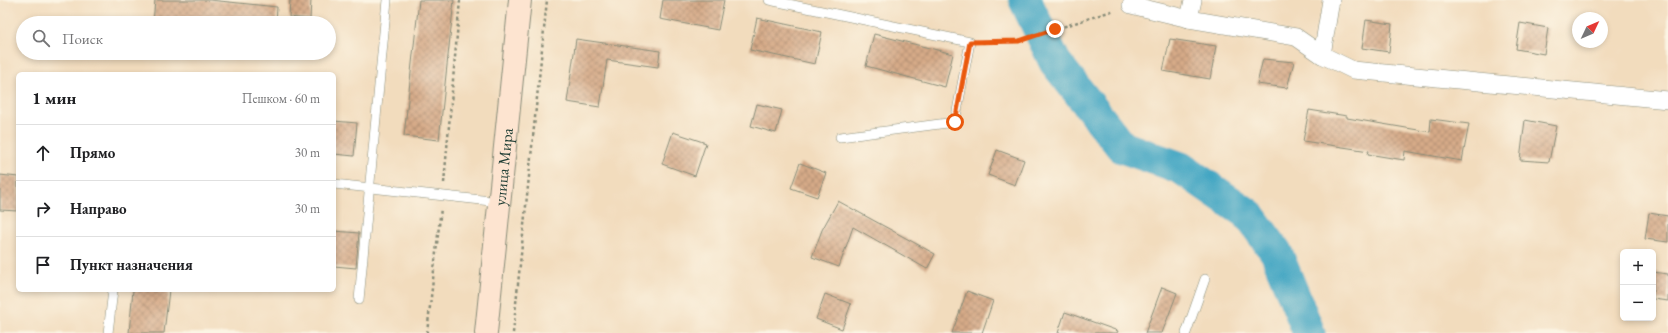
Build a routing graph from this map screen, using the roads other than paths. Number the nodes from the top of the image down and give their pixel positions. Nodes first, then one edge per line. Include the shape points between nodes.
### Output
1 (387, 0) edge
2 (520, 0) edge
3 (769, 0) edge
4 (1193, 0) edge
5 (1331, 0) edge
6 (1130, 5) road end
7 (1189, 19) junction
8 (1322, 55) junction
9 (1668, 100) edge
10 (840, 137) dead end
11 (336, 184) edge
12 (370, 188) junction
13 (500, 202) junction
14 (1206, 279) dead end
15 (112, 292) edge
16 (359, 300) dead end
17 (108, 333) edge
18 (486, 333) edge
19 (1186, 333) edge

1 - 12 lane
2 - 13 street, улица Мира
3 - 10 lane via 970,42 955,122
4 - 7 street
5 - 8 street
6 - 7 street
7 - 8 street via 1296,37
8 - 9 street via 1353,70
11 - 12 lane
12 - 13 lane
12 - 16 lane
13 - 18 street, улица Мира
14 - 19 lane
15 - 17 lane

